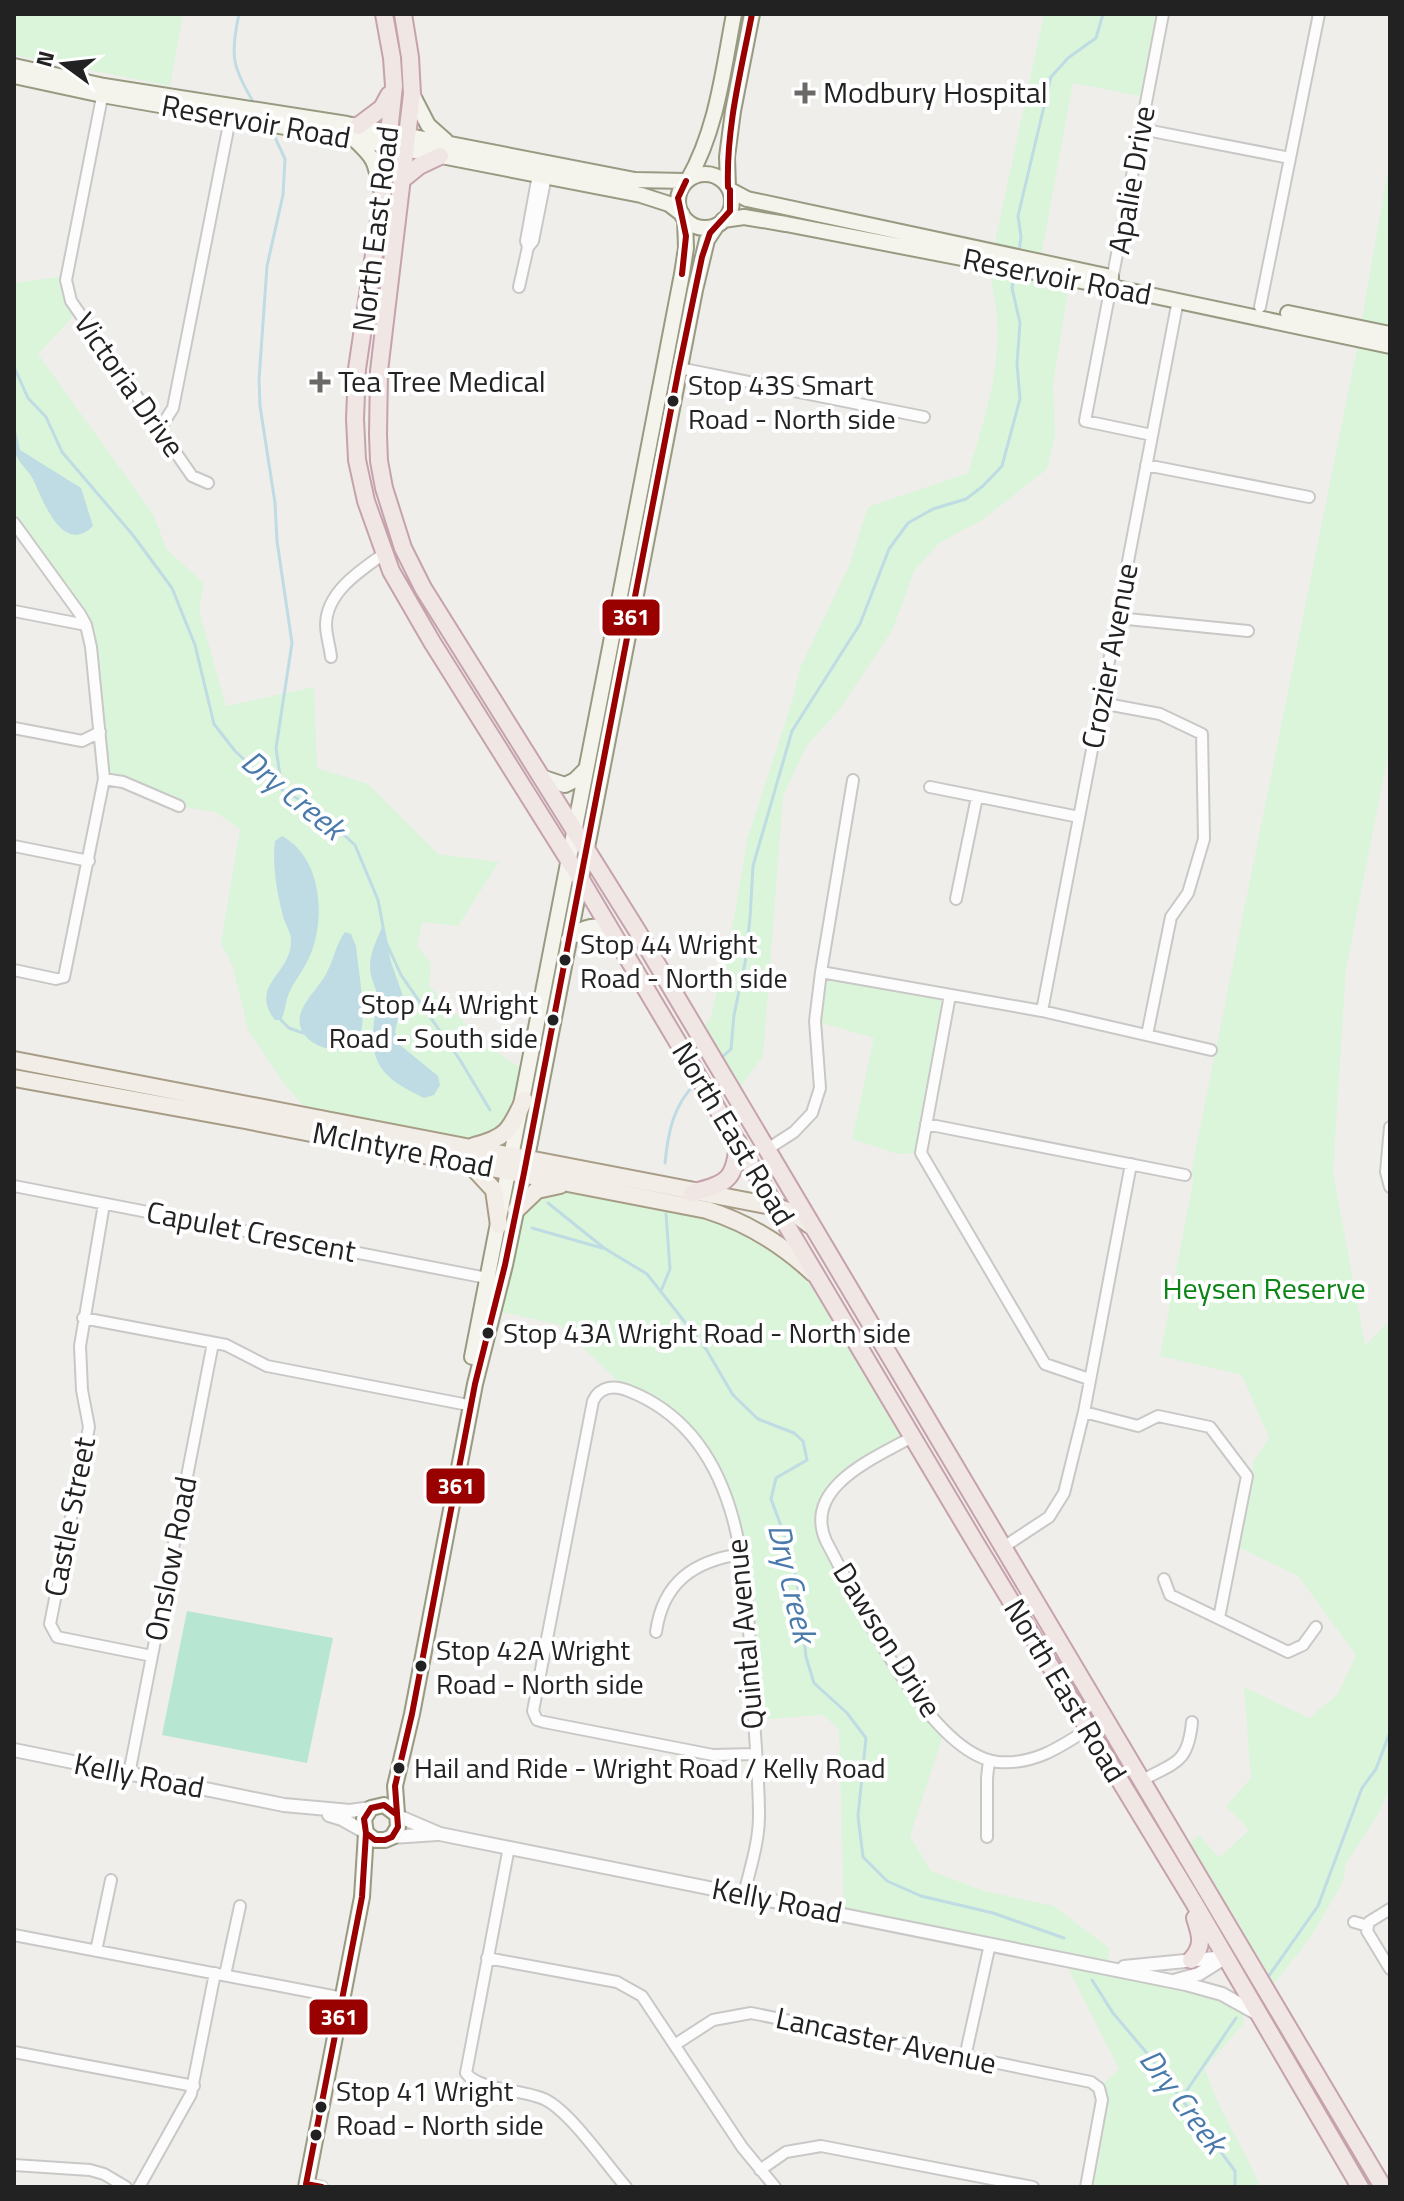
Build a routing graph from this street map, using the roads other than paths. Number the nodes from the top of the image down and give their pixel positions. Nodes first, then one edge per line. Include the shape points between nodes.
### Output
1 (384, 14) edge
2 (403, 14) edge
3 (734, 14) edge
4 (752, 14) edge
5 (1163, 14) edge
6 (1319, 14) edge
7 (14, 66) edge
8 (14, 76) edge
9 (394, 86) junction
10 (103, 91) junction
11 (412, 94) junction
12 (232, 112) junction
13 (1141, 129) junction
14 (356, 133) junction
15 (388, 139) junction
16 (407, 142) junction
17 (445, 149) junction
18 (1290, 158) junction
19 (542, 176) junction
20 (403, 179) junction
21 (687, 180) junction
22 (729, 188) junction
23 (381, 207) junction
24 (683, 217) junction
25 (720, 222) junction
26 (1018, 263) junction
27 (1113, 282) junction
28 (519, 287) dead end
29 (1179, 296) junction
30 (1259, 312) junction
31 (1363, 334) junction
32 (1390, 334) edge
33 (1390, 346) edge
34 (679, 368) junction
35 (924, 417) dead end
36 (159, 430) junction
37 (1152, 435) junction
38 (379, 461) junction
39 (1146, 465) junction
40 (208, 483) dead end
41 (1309, 497) dead end
42 (373, 522) junction
43 (14, 523) edge
44 (402, 543) junction
45 (385, 553) junction
46 (14, 611) edge
47 (1117, 618) junction
48 (86, 625) junction
49 (1248, 631) dead end
50 (331, 657) dead end
51 (1101, 703) junction
52 (14, 728) edge
53 (100, 732) junction
54 (585, 770) junction
55 (541, 777) junction
56 (104, 779) junction
57 (853, 780) dead end
58 (930, 787) dead end
59 (977, 797) junction
60 (179, 806) dead end
61 (1079, 817) junction
62 (575, 830) junction
63 (14, 846) edge
64 (586, 848) junction
65 (569, 860) junction
66 (89, 861) junction
67 (580, 878) junction
68 (956, 899) dead end
69 (613, 933) junction
70 (568, 940) junction
71 (14, 970) edge
72 (821, 972) junction
73 (950, 995) junction
74 (1042, 1011) junction
75 (1147, 1035) junction
76 (1211, 1050) dead end
77 (14, 1060) edge
78 (14, 1078) edge
79 (524, 1100) junction
80 (926, 1124) junction
81 (1390, 1127) edge
82 (738, 1142) junction
83 (766, 1150) junction
84 (469, 1155) junction
85 (519, 1164) junction
86 (1131, 1164) junction
87 (1185, 1175) dead end
88 (569, 1183) junction
89 (14, 1186) edge
90 (1390, 1187) edge
91 (692, 1193) junction
92 (104, 1204) junction
93 (777, 1207) junction
94 (516, 1210) junction
95 (499, 1225) junction
96 (810, 1225) junction
97 (487, 1278) junction
98 (820, 1280) junction
99 (83, 1318) junction
100 (213, 1343) junction
101 (1089, 1379) junction
102 (463, 1404) junction
103 (1084, 1412) junction
104 (912, 1437) junction
105 (975, 1542) junction
106 (1002, 1548) junction
107 (741, 1554) junction
108 (1164, 1579) dead end
109 (999, 1582) junction
110 (1219, 1618) junction
111 (1316, 1627) dead end
112 (656, 1632) dead end
113 (152, 1656) junction
114 (1094, 1703) junction
115 (1192, 1722) dead end
116 (1088, 1729) junction
117 (1114, 1736) junction
118 (14, 1750) edge
119 (755, 1754) junction
120 (989, 1760) junction
121 (129, 1774) junction
122 (1141, 1781) junction
123 (311, 1807) junction
124 (373, 1807) junction
125 (397, 1815) junction
126 (366, 1832) junction
127 (440, 1834) junction
128 (987, 1837) dead end
129 (389, 1838) junction
130 (509, 1847) junction
131 (111, 1880) dead end
132 (744, 1894) junction
133 (362, 1897) junction
134 (1193, 1901) junction
135 (240, 1906) dead end
136 (1390, 1909) edge
137 (1226, 1919) junction
138 (1354, 1922) dead end
139 (1368, 1926) junction
140 (14, 1935) edge
141 (990, 1944) junction
142 (96, 1951) junction
143 (1226, 1957) junction
144 (487, 1958) junction
145 (1191, 1960) junction
146 (1113, 1968) junction
147 (1390, 1969) edge
148 (1256, 1971) junction
149 (220, 1974) junction
150 (1165, 1980) junction
151 (343, 1998) junction
152 (1262, 2017) junction
153 (676, 2044) junction
154 (14, 2052) edge
155 (965, 2057) junction
156 (194, 2086) junction
157 (14, 2165) edge
158 (760, 2170) junction
159 (972, 2182) edge
160 (306, 2186) edge
161 (126, 2187) edge
162 (139, 2187) edge
163 (322, 2187) edge
164 (626, 2187) edge
165 (775, 2187) edge
166 (1033, 2187) edge
167 (1086, 2187) edge
168 (1360, 2187) edge
169 (1383, 2187) edge

1 - 9 highway, North East Road
2 - 11 highway, North East Road
3 - 21 main road via 711,132
4 - 22 main road via 733,111
5 - 13 street, Apalie Drive
6 - 18 street
7 - 10 main road, Reservoir Road
8 - 10 main road, Reservoir Road
9 - 14 highway via 382,108
9 - 15 highway, North East Road
10 - 12 main road, Reservoir Road
10 - 36 street, Victoria Drive via 67,288
11 - 16 highway, North East Road
11 - 17 main road
12 - 14 main road, Reservoir Road
12 - 36 street via 173,408
13 - 18 street
13 - 27 street, Apalie Drive
14 - 15 main road, Reservoir Road
14 - 23 main road via 377,165
15 - 16 main road, Reservoir Road
15 - 23 highway, North East Road
16 - 17 main road, Reservoir Road
16 - 20 highway, North East Road
17 - 19 main road, Reservoir Road
17 - 20 highway
17 - 21 main road, Reservoir Road via 646,182
18 - 30 street
19 - 24 main road, Reservoir Road via 650,197
19 - 28 street via 533,241
20 - 38 highway, North East Road via 379,371
21 - 22 main road via 707,174
21 - 24 main road via 678,195
22 - 25 main road via 731,206
22 - 26 main road, Reservoir Road via 747,199
23 - 42 highway, North East Road via 357,369 355,419 357,460
24 - 25 main road via 702,228
24 - 54 main road via 684,263
25 - 26 main road, Reservoir Road via 760,219
25 - 34 main road via 702,257
26 - 27 main road, Reservoir Road
27 - 29 main road, Reservoir Road
27 - 37 street, Apalie Drive via 1085,421
29 - 30 main road, Reservoir Road
29 - 37 street, Crozier Avenue
30 - 31 main road, Reservoir Road
31 - 32 main road, Reservoir Road
31 - 33 main road, Reservoir Road
34 - 35 street
34 - 64 main road
36 - 40 street, Victoria Drive via 192,476
37 - 39 street, Crozier Avenue
38 - 42 highway via 371,466
38 - 44 highway, North East Road
39 - 41 street
39 - 47 street, Crozier Avenue
42 - 45 highway, North East Road
43 - 48 street
44 - 45 highway
44 - 55 highway, North East Road via 441,619
45 - 50 street via 350,579 334,599 325,624
45 - 65 highway, North East Road via 406,600
46 - 48 street
47 - 49 street
47 - 51 street, Crozier Avenue
48 - 53 street
51 - 61 street, Crozier Avenue
51 - 75 street via 1160,714 1202,734 1204,839 1188,893 1171,917
52 - 53 street via 82,741
53 - 56 street
54 - 55 main road via 565,785
54 - 62 main road
55 - 62 highway, North East Road
56 - 60 street
56 - 66 street
57 - 72 street
58 - 59 street
59 - 61 street
59 - 68 street
61 - 74 street, Crozier Avenue
62 - 64 highway, North East Road
62 - 65 main road
63 - 66 street
64 - 67 main road
64 - 83 highway, North East Road
65 - 67 highway, North East Road
65 - 79 main road
66 - 71 street via 64,977
67 - 69 highway, North East Road
67 - 70 main road
69 - 70 main road via 590,926
69 - 82 highway, North East Road
70 - 85 main road
72 - 73 street
72 - 83 street via 815,1021 820,1088 812,1113
73 - 74 street
73 - 80 street
74 - 75 street
75 - 76 street
77 - 84 main road, McIntyre Road
78 - 84 main road, McIntyre Road
79 - 84 main road via 507,1132
79 - 85 main road
80 - 86 street
80 - 101 street via 921,1153 1045,1364
81 - 90 street
82 - 91 highway via 731,1176
82 - 93 highway, North East Road
83 - 96 highway, North East Road
84 - 85 main road, McIntyre Road
84 - 95 main road via 492,1185
85 - 88 main road, McIntyre Road
85 - 91 main road, McIntyre Road
85 - 94 main road
85 - 95 main road
86 - 87 street
86 - 101 street
88 - 94 main road via 537,1190
88 - 98 main road, McIntyre Road via 707,1210 742,1222
89 - 92 street, Capulet Crescent
91 - 93 main road, McIntyre Road
92 - 97 street, Capulet Crescent
92 - 99 street, Castle Street
93 - 96 main road, McIntyre Road
93 - 98 highway, North East Road
94 - 125 main road via 475,1384 395,1786
95 - 97 main road
96 - 106 highway, North East Road
97 - 102 main road
98 - 104 highway, North East Road
99 - 100 street
99 - 113 street, Castle Street via 82,1390 89,1427 50,1624 57,1637
100 - 102 street via 267,1366
100 - 113 street, Onslow Road
101 - 103 street
102 - 124 main road via 398,1738 387,1783
103 - 106 street via 1061,1502 1042,1524
103 - 110 street via 1138,1426 1158,1416 1210,1427 1247,1476
104 - 105 highway, North East Road
104 - 120 street, Dawson Drive via 837,1484 824,1502 821,1526 916,1698 966,1750
105 - 106 highway
105 - 109 highway, North East Road
106 - 109 highway
106 - 114 highway, North East Road
107 - 112 street via 714,1558 692,1570 662,1602
107 - 119 street, Quintal Avenue
107 - 119 street, Quintal Avenue via 731,1508 690,1431 641,1396 622,1388 598,1392 533,1705 537,1720 551,1724 713,1755
108 - 110 street via 1170,1595
109 - 116 highway, North East Road
110 - 111 street via 1288,1652 1303,1645
113 - 121 street, Onslow Road
114 - 116 highway
114 - 117 highway, North East Road
115 - 122 street via 1185,1755
116 - 117 highway
116 - 120 street via 1043,1756
116 - 134 highway, North East Road
117 - 122 highway, North East Road
118 - 121 street, Kelly Road
119 - 132 street, Quintal Avenue via 759,1817
120 - 128 street
121 - 123 street, Kelly Road
122 - 137 highway, North East Road
123 - 124 street, Kelly Road
123 - 126 street, Kelly Road
124 - 125 main road via 387,1806
124 - 126 main road via 364,1819
125 - 127 street, Kelly Road
125 - 129 main road via 398,1827
126 - 129 main road via 375,1840
126 - 133 main road
127 - 129 street, Kelly Road
127 - 130 street, Kelly Road
129 - 133 main road via 375,1857
130 - 132 street, Kelly Road
130 - 144 street
131 - 142 street
132 - 141 street, Kelly Road
133 - 151 main road
134 - 143 highway, North East Road
134 - 145 highway via 1202,1940
135 - 149 street
136 - 139 street
137 - 143 highway
137 - 148 highway, North East Road
138 - 139 street
139 - 147 street
140 - 142 street
141 - 146 street, Kelly Road
141 - 155 street
142 - 149 street
143 - 145 street, Kelly Road
143 - 148 highway
143 - 150 street, Kelly Road via 1199,1974
143 - 152 highway, North East Road
144 - 153 street via 622,1984 647,2000
144 - 164 street via 468,2076 551,2103
145 - 146 street, Kelly Road
146 - 150 street, Kelly Road
148 - 169 highway, North East Road
149 - 151 street
149 - 156 street
150 - 152 street, Kelly Road via 1222,1994
151 - 160 main road
152 - 168 highway, North East Road
153 - 155 street, Lancaster Avenue via 713,2020 751,2013
153 - 158 street
154 - 156 street
155 - 167 street, Lancaster Avenue via 1099,2088 1101,2118
156 - 162 street
157 - 161 street via 90,2170
158 - 159 street via 786,2152 821,2146
158 - 165 street
159 - 166 street
160 - 163 street

